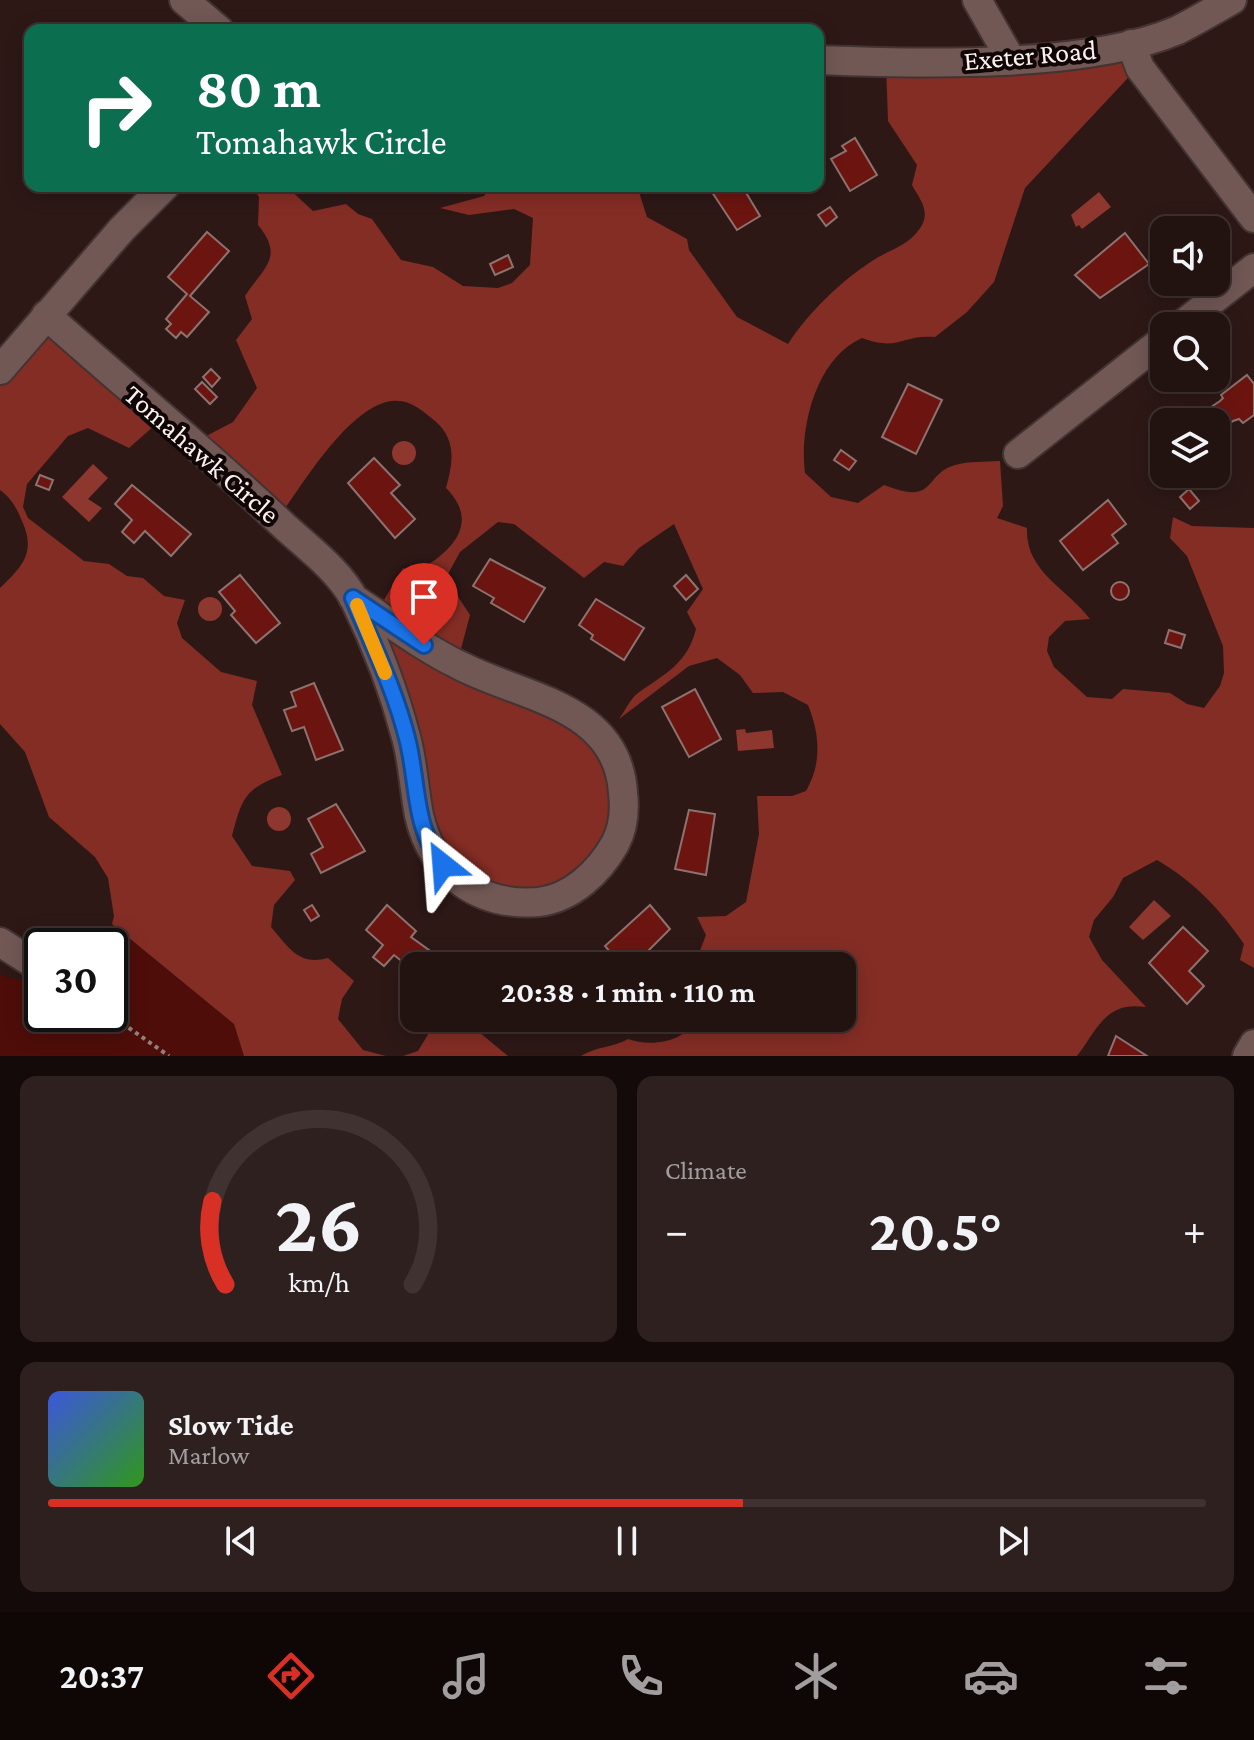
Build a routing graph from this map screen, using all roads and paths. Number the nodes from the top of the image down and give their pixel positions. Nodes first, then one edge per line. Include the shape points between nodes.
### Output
1 (184, 0) edge
2 (977, 0) edge
3 (1232, 0) edge
4 (212, 24) edge
5 (1131, 44) junction
6 (1010, 58) junction
7 (824, 60) edge
8 (159, 192) edge
9 (1254, 218) edge
10 (1254, 268) edge
11 (1198, 312) edge
12 (46, 315) junction
13 (1150, 350) edge
14 (3, 362) edge
15 (1018, 454) dead end
16 (353, 598) junction
17 (0, 942) edge
18 (24, 957) edge
19 (128, 1027) edge
20 (169, 1056) edge

1 - 4 street
2 - 6 street
3 - 5 street, Exeter Road via 1177,30
5 - 6 street, Exeter Road
5 - 9 street via 1140,68
6 - 7 street, Exeter Road
8 - 12 street
10 - 11 street
12 - 14 street
12 - 16 street, Tomahawk Circle via 227,472 318,557
13 - 15 street
16 - 16 street, Tomahawk Circle via 398,708 431,851 454,879 481,896 513,903 545,901 575,889 599,868 617,841 624,810 622,777 611,748 590,723 559,704 458,665
17 - 18 street
19 - 20 path

